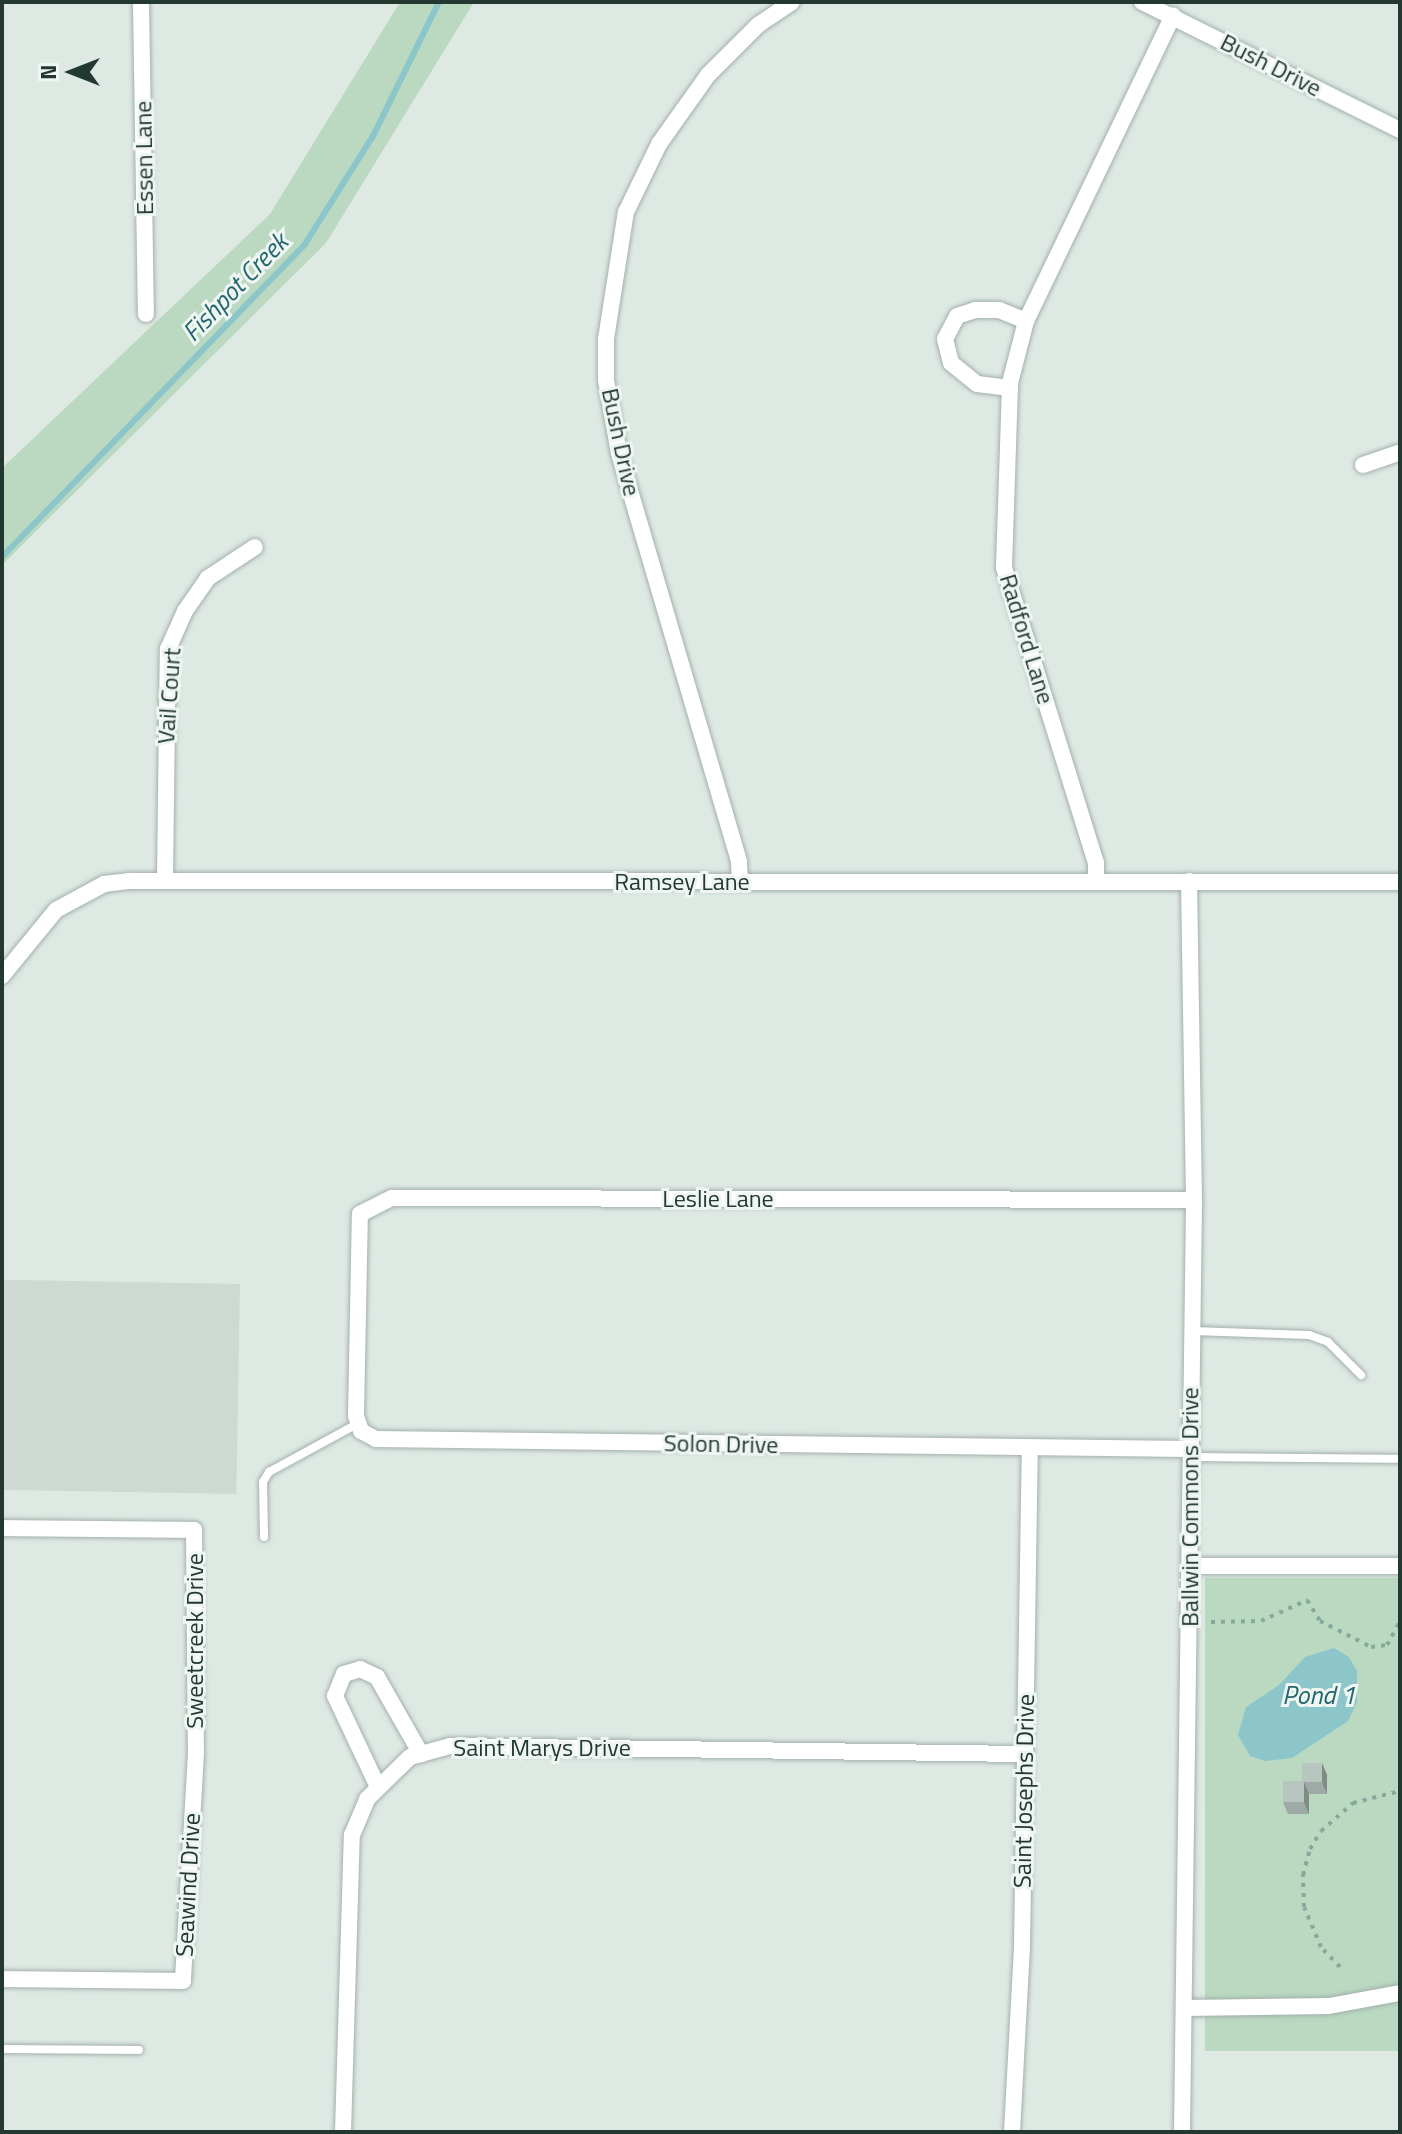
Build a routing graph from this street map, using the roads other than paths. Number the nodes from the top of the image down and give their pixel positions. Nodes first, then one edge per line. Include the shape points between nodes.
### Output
1 (141, 2) edge
2 (792, 2) edge
3 (1142, 2) edge
4 (1173, 16) junction
5 (1400, 130) edge
6 (146, 314) dead end
7 (1026, 321) junction
8 (1010, 388) junction
9 (1400, 452) edge
10 (1363, 465) dead end
11 (255, 547) dead end
12 (165, 880) junction
13 (1189, 881) junction
14 (740, 882) junction
15 (1096, 882) junction
16 (1400, 882) edge
17 (2, 976) edge
18 (1194, 1200) junction
19 (1191, 1331) junction
20 (1361, 1375) dead end
21 (357, 1424) junction
22 (1030, 1449) junction
23 (1189, 1453) junction
24 (1400, 1459) edge
25 (2, 1528) edge
26 (264, 1537) dead end
27 (1190, 1566) junction
28 (1400, 1566) edge
29 (196, 1753) joint
30 (421, 1754) junction
31 (1024, 1754) junction
32 (378, 1787) junction
33 (2, 1979) edge
34 (1400, 1993) edge
35 (1184, 2008) junction
36 (2, 2049) edge
37 (139, 2050) dead end
38 (343, 2132) edge
39 (1012, 2132) edge
40 (1182, 2132) edge

1 - 6 street, Essen Lane
2 - 14 street, Bush Drive via 758,25 708,75 659,144 626,212 606,339 606,380 619,453 739,861
3 - 4 street, Bush Drive
4 - 5 street, Bush Drive
4 - 7 street, Radford Lane
7 - 8 street, Radford Lane
7 - 8 street via 999,310 975,310 957,316 945,339 951,363 977,384
8 - 15 street, Radford Lane via 1004,567 1096,863
9 - 10 street
11 - 12 street, Vail Court via 208,578 168,649
12 - 14 street, Ramsey Lane
12 - 17 street, Ramsey Lane via 104,884 85,892 56,910
13 - 15 street, Ramsey Lane
13 - 16 street, Ramsey Lane
13 - 18 street, Ballwin Commons Drive
14 - 15 street, Ramsey Lane
18 - 19 street, Ballwin Commons Drive
18 - 21 street, Leslie Lane via 392,1198 360,1214
19 - 20 lane via 1309,1335 1328,1342
19 - 23 street, Ballwin Commons Drive
21 - 22 street, Solon Drive via 368,1436 381,1439
21 - 26 lane via 269,1472 263,1482
22 - 23 street, Solon Drive
22 - 31 street, Saint Josephs Drive
23 - 24 lane
23 - 27 street, Ballwin Commons Drive
25 - 29 street, Sweetcreek Drive via 194,1530
27 - 28 street
27 - 35 street, Ballwin Commons Drive
29 - 33 street, Seawind Drive via 183,1981
30 - 31 street, Saint Marys Drive via 450,1746
30 - 32 street, Saint Marys Drive via 396,1767
30 - 32 street, Saint Marys Drive via 377,1677 360,1669 344,1674 335,1696
31 - 39 street, Saint Josephs Drive via 1022,1946
32 - 38 street, Saint Marys Drive via 352,1835
34 - 35 street via 1329,2006
35 - 40 street, Ballwin Commons Drive
36 - 37 lane

